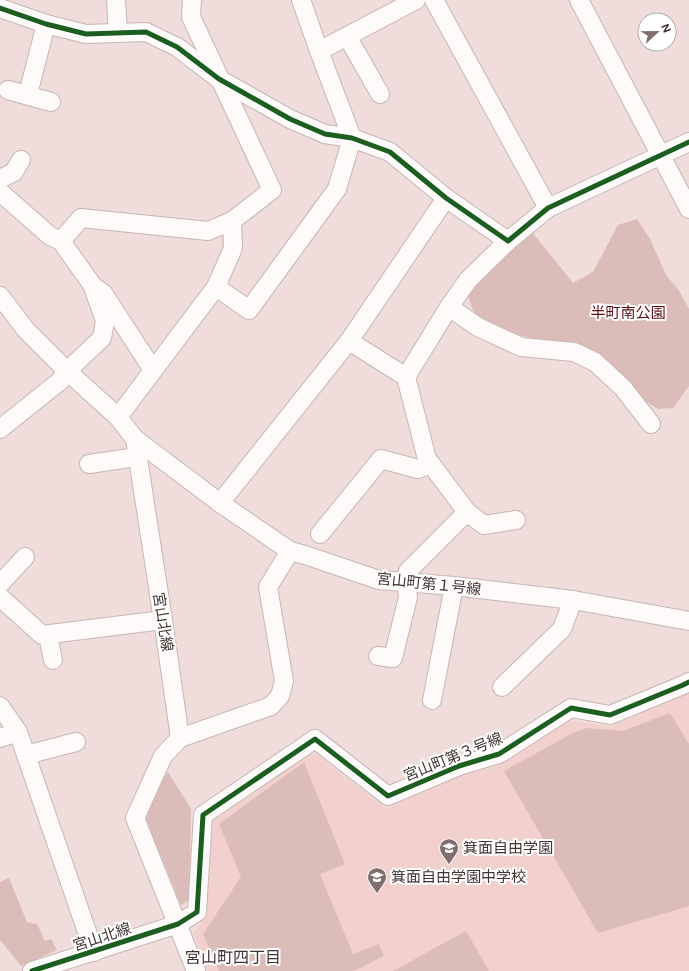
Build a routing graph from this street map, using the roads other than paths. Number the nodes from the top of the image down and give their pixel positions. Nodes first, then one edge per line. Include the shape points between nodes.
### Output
1 (116, 0) edge
2 (192, 0) edge
3 (301, 0) edge
4 (416, 0) edge
5 (434, 0) edge
6 (579, 0) edge
7 (5, 8) edge
8 (46, 24) junction
9 (118, 33) junction
10 (347, 36) junction
11 (318, 51) junction
12 (219, 79) junction
13 (8, 90) dead end
14 (28, 94) junction
15 (380, 94) dead end
16 (51, 102) dead end
17 (352, 138) junction
18 (689, 142) edge
19 (661, 156) junction
20 (21, 160) dead end
21 (0, 179) edge
22 (0, 192) edge
23 (446, 198) junction
24 (548, 208) junction
25 (689, 209) edge
26 (232, 221) junction
27 (61, 241) junction
28 (508, 241) junction
29 (93, 286) junction
30 (216, 287) junction
31 (0, 296) edge
32 (449, 307) junction
33 (349, 341) junction
34 (153, 370) junction
35 (67, 371) junction
36 (406, 377) junction
37 (118, 417) junction
38 (651, 424) dead end
39 (0, 429) edge
40 (135, 439) junction
41 (137, 457) junction
42 (89, 464) dead end
43 (431, 464) junction
44 (220, 503) junction
45 (467, 512) junction
46 (516, 520) dead end
47 (320, 534) dead end
48 (290, 552) junction
49 (25, 557) dead end
50 (406, 583) junction
51 (0, 584) edge
52 (454, 586) junction
53 (0, 597) edge
54 (573, 600) junction
55 (164, 620) junction
56 (689, 621) edge
57 (48, 635) junction
58 (378, 656) dead end
59 (54, 660) dead end
60 (689, 682) edge
61 (502, 687) dead end
62 (432, 700) dead end
63 (0, 706) edge
64 (18, 732) junction
65 (0, 738) edge
66 (180, 738) junction
67 (76, 742) dead end
68 (26, 755) junction
69 (178, 924) junction
70 (94, 952) junction
71 (32, 971) edge
72 (196, 971) edge

1 - 9 street
2 - 12 street via 191,16
3 - 11 street
4 - 10 street
5 - 24 street
6 - 19 street
7 - 8 street
8 - 9 street via 86,34
8 - 14 street
9 - 12 street via 146,32 177,47
10 - 11 street
10 - 15 street
11 - 17 street
12 - 17 street via 290,119 325,134
12 - 26 street via 272,190
13 - 14 street
14 - 16 street
17 - 23 street via 390,152
17 - 30 street via 337,189 249,310
18 - 19 street
19 - 24 street
19 - 25 street
20 - 21 street via 14,172
22 - 27 street via 50,236
23 - 28 street
23 - 33 street
24 - 28 street
26 - 27 street via 208,230 81,218
26 - 30 street via 233,248
27 - 29 street
28 - 32 street via 468,280
29 - 34 street via 103,293
29 - 35 street via 104,321 102,338
30 - 34 street
31 - 35 street via 26,330
32 - 36 street
32 - 38 street via 478,327 520,347 574,352 595,362 623,388
33 - 36 street
33 - 44 street
34 - 37 street
35 - 37 street
35 - 39 street via 60,381
36 - 43 street via 427,459
37 - 40 street
40 - 41 street, 宮山北線
40 - 44 street, 宮山町第１号線
41 - 42 street
41 - 55 street, 宮山北線
43 - 45 street
43 - 47 street via 418,469 381,459
44 - 48 street, 宮山町第１号線
45 - 46 street via 484,525
45 - 50 street via 408,571
48 - 50 street, 宮山町第１号線 via 379,580
48 - 66 street via 268,587 284,681 280,696 270,706
49 - 51 street
50 - 52 street, 宮山町第１号線
50 - 58 street via 408,597 393,658
52 - 54 street, 宮山町第１号線
52 - 62 street
53 - 57 street via 42,635
54 - 56 street, 宮山町第１号線
54 - 61 street via 562,629
55 - 57 street
55 - 66 street, 宮山北線
57 - 59 street
60 - 69 street, 宮山町第３号線 via 610,715 572,708 499,754 459,766 388,796 315,740 203,815 196,912
63 - 64 street
64 - 65 street
64 - 68 street
66 - 69 street via 163,756 135,818
67 - 68 street
68 - 70 street
69 - 70 street, 宮山北線
69 - 72 street
70 - 71 street, 宮山北線

